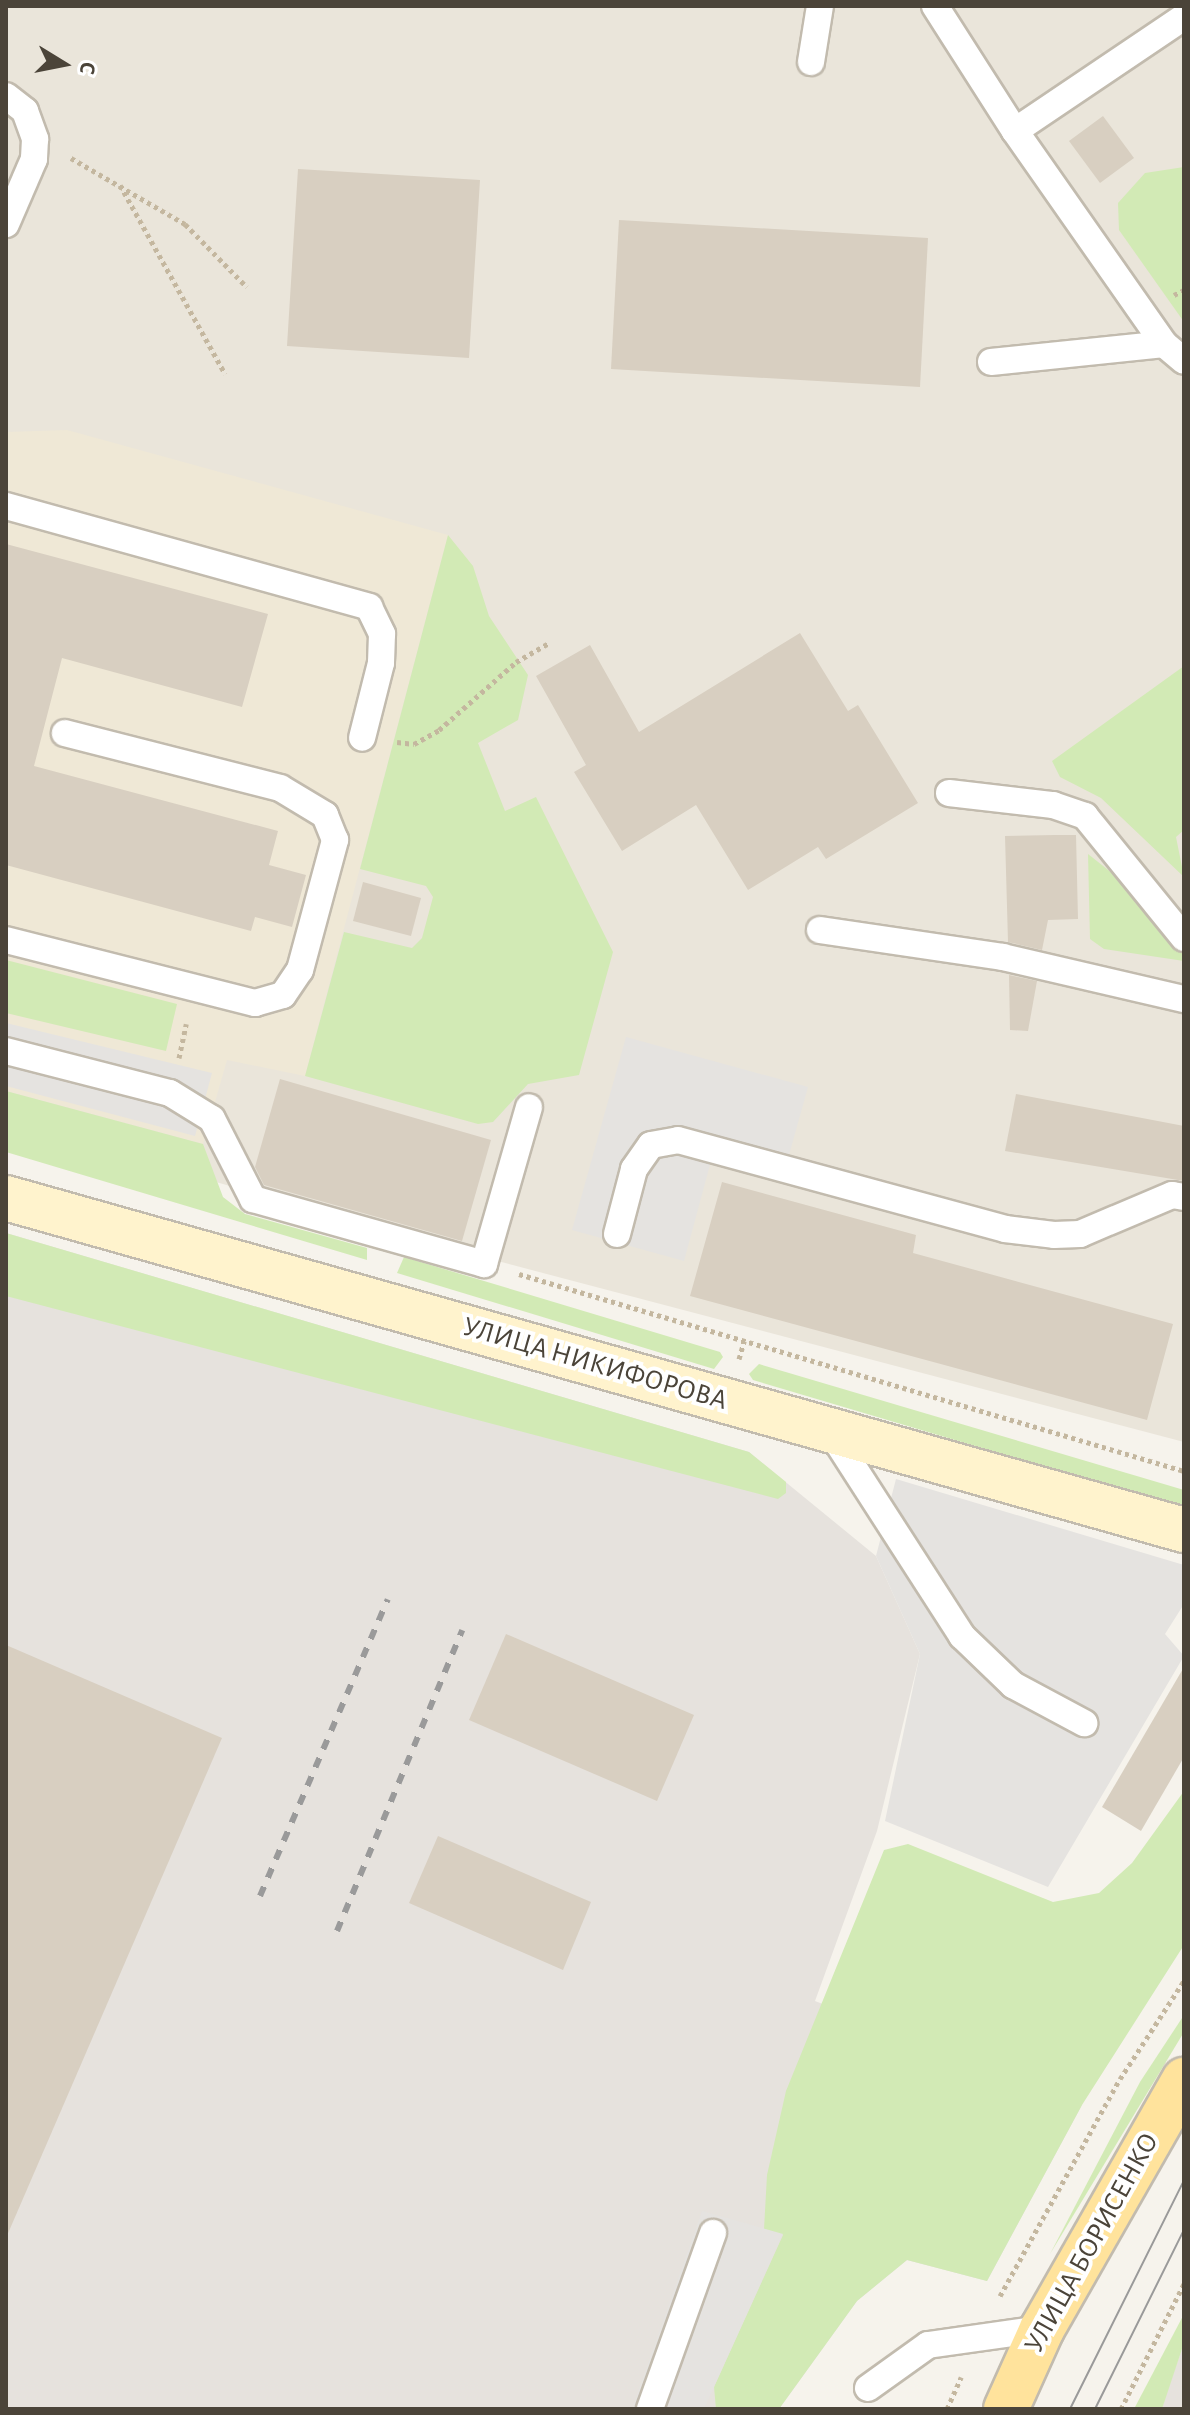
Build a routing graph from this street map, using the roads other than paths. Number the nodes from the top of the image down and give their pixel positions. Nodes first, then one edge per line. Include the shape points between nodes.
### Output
1 (820, 6) edge
2 (935, 6) edge
3 (1184, 17) edge
4 (811, 62) dead end
5 (6, 96) edge
6 (1015, 131) junction
7 (6, 224) edge
8 (1174, 353) edge
9 (991, 362) dead end
10 (6, 506) edge
11 (65, 733) dead end
12 (362, 738) road end
13 (949, 793) dead end
14 (820, 930) dead end
15 (1184, 938) edge
16 (6, 940) edge
17 (1184, 999) edge
18 (6, 1051) edge
19 (529, 1107) dead end
20 (1184, 1197) edge
21 (6, 1198) edge
22 (617, 1234) dead end
23 (830, 1431) junction
24 (1184, 1530) edge
25 (1084, 1723) dead end
26 (1179, 2100) edge
27 (713, 2233) dead end
28 (1042, 2329) junction
29 (868, 2388) dead end
30 (650, 2409) edge
31 (1006, 2409) edge

1 - 4 lane
2 - 6 lane
3 - 6 lane
5 - 7 lane via 25,111 35,139 34,159
6 - 8 lane
8 - 9 lane
10 - 12 lane via 369,607 382,634 381,663
11 - 16 lane via 280,788 325,815 335,840 300,970 283,995 255,1003
13 - 15 lane via 1053,805 1085,816
14 - 17 lane via 1003,957
18 - 19 lane via 170,1093 212,1119 253,1199 484,1264
20 - 22 lane via 1080,1234 1054,1235 1005,1229 678,1140 651,1145 634,1169
21 - 23 main road, УЛИЦА НИКИФОРОВА
23 - 24 main road, УЛИЦА НИКИФОРОВА
23 - 25 lane via 962,1636 1013,1685
26 - 28 main road, УЛИЦА БОРИСЕНКО
27 - 30 lane
28 - 29 lane via 928,2345
28 - 31 main road, УЛИЦА БОРИСЕНКО

